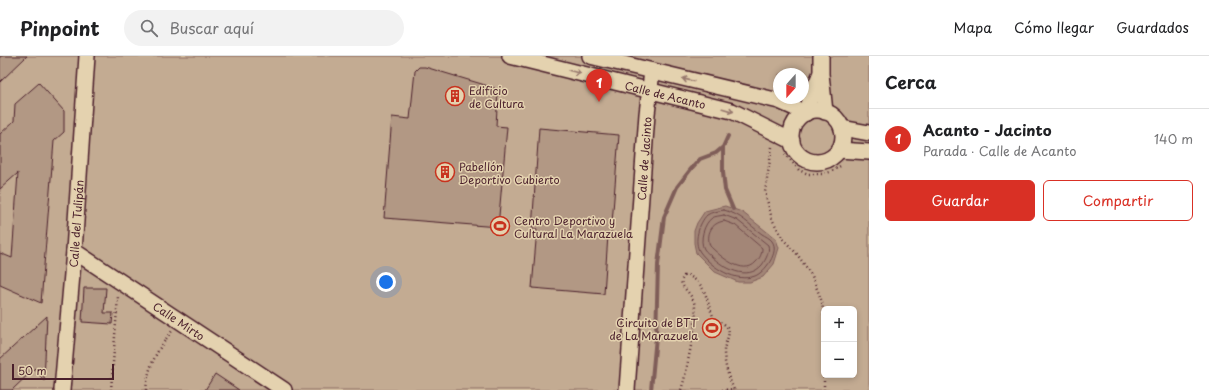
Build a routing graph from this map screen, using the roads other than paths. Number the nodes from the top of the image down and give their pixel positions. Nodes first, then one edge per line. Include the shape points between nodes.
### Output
1 (87, 56) edge
2 (510, 56) edge
3 (590, 56) edge
4 (821, 56) edge
5 (652, 71) junction
6 (821, 74) junction
7 (650, 91) junction
8 (825, 112) junction
9 (806, 113) junction
10 (842, 128) junction
11 (869, 133) edge
12 (788, 147) junction
13 (869, 152) edge
14 (843, 156) junction
15 (74, 251) junction
16 (62, 390) edge
17 (284, 390) edge
18 (627, 390) edge

1 - 15 street, Calle del Tulipán
2 -> 7 street, Calle de Acanto
3 - 5 street, Calle de Acanto
4 - 6 street
5 - 7 street, Calle de Jacinto
9 -> 5 street, Calle de Acanto via 779,101
6 - 8 street
6 - 9 street
7 -> 12 street, Calle de Acanto via 732,111
7 - 18 street, Calle de Jacinto
8 - 9 street
8 - 10 street via 838,121
9 - 12 street via 796,122
10 - 11 street
10 - 14 street
12 - 14 street via 795,149 808,160 817,162 834,156
13 - 14 street
15 - 16 street, Calle del Tulipán
15 - 17 street, Calle Mirto

